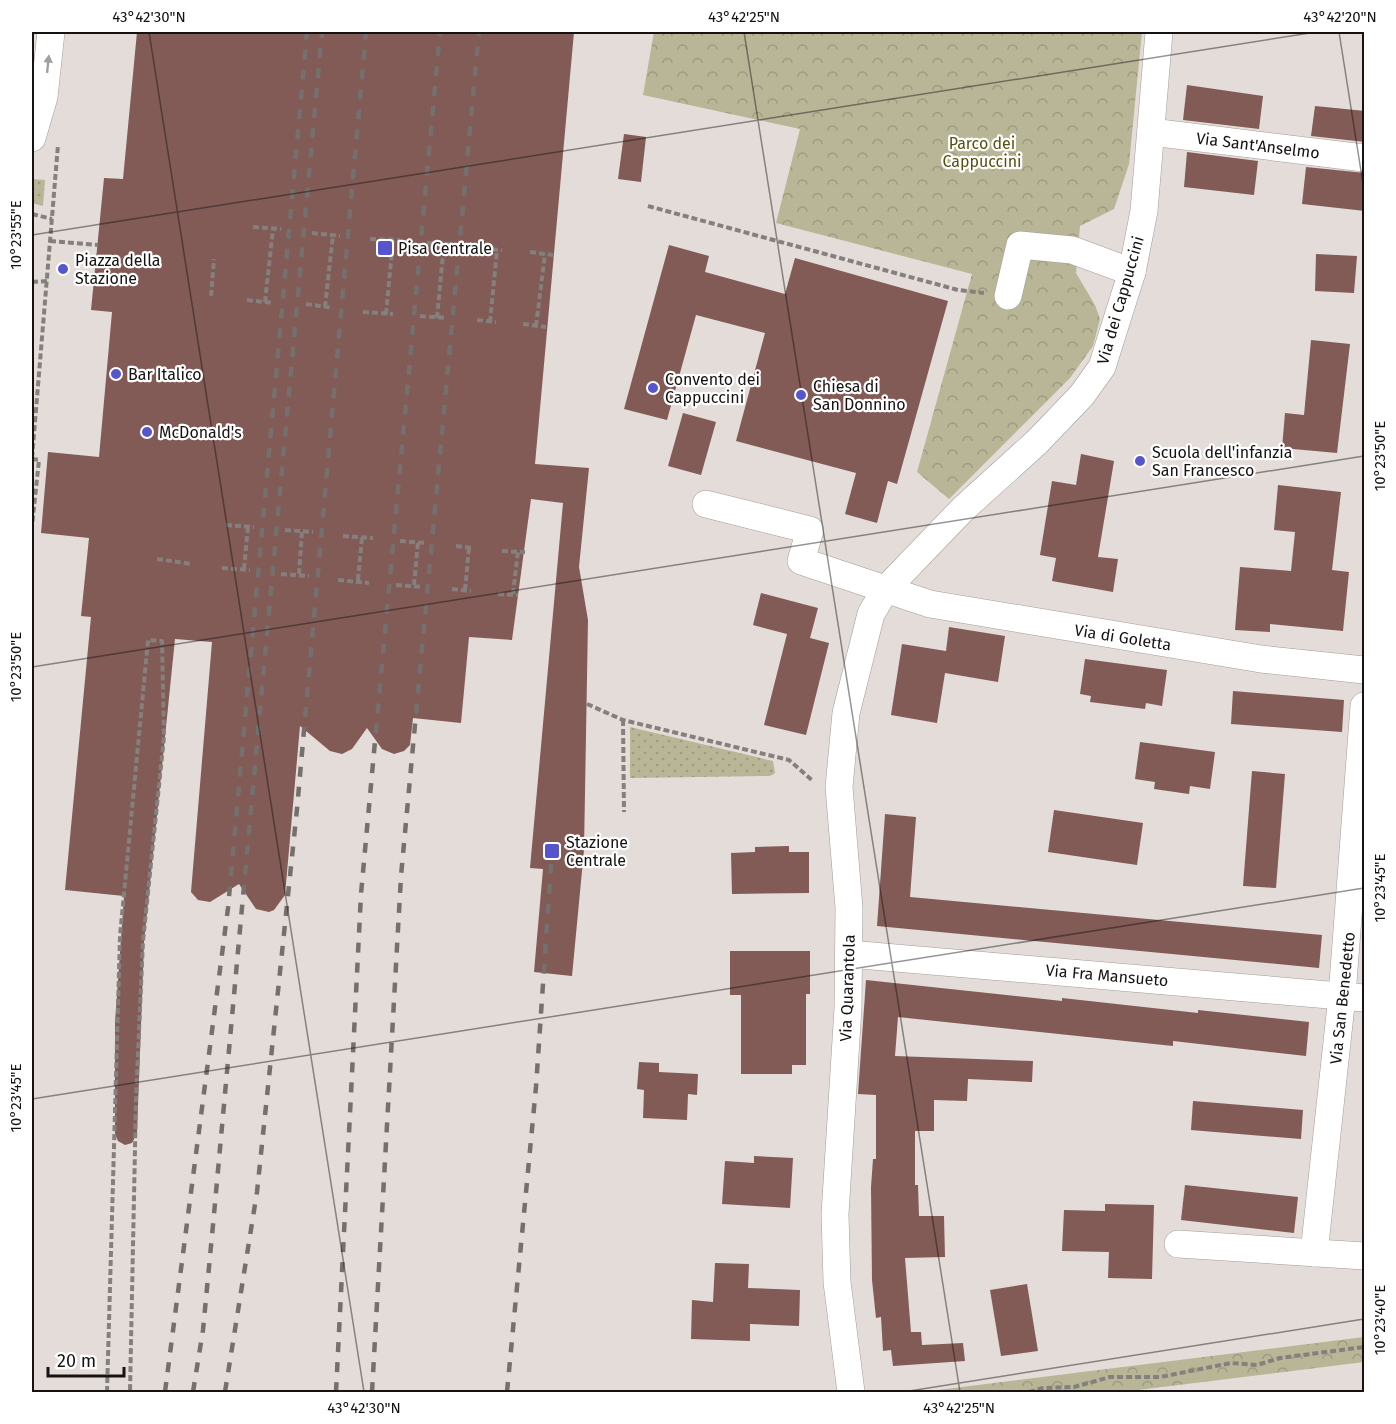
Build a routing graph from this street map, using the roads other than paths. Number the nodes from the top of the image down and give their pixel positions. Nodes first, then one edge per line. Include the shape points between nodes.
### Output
1 (51, 32) edge
2 (1159, 32) edge
3 (1151, 132) junction
4 (32, 138) edge
5 (1365, 158) edge
6 (1132, 272) junction
7 (1008, 296) road end
8 (706, 504) dead end
9 (885, 590) junction
10 (1365, 670) edge
11 (1365, 706) edge
12 (849, 954) junction
13 (1353, 997) edge
14 (1178, 1244) dead end
15 (1314, 1253) junction
16 (1365, 1256) edge
17 (851, 1392) edge

4 -> 1 street via 44,97
2 - 3 street, Via dei Cappuccini
3 - 5 street, Via Sant'Anselmo
3 - 6 street, Via dei Cappuccini via 1144,212
6 - 7 street via 1072,250 1020,244
6 - 9 street, Via dei Cappuccini via 1107,355 1095,379 1037,442 963,509
8 - 9 street, Via di Goletta via 810,530 801,561
9 - 10 street, Via di Goletta via 930,604 1006,619 1261,659
9 - 12 street, Via Quarantola via 871,614 843,734 839,787 849,897
11 - 13 street, Via San Benedetto
12 - 13 street, Via Fra Mansueto
12 - 17 street, Via Quarantola via 836,1214 837,1282
13 - 15 street, Via San Benedetto
14 - 15 street
15 - 16 street

